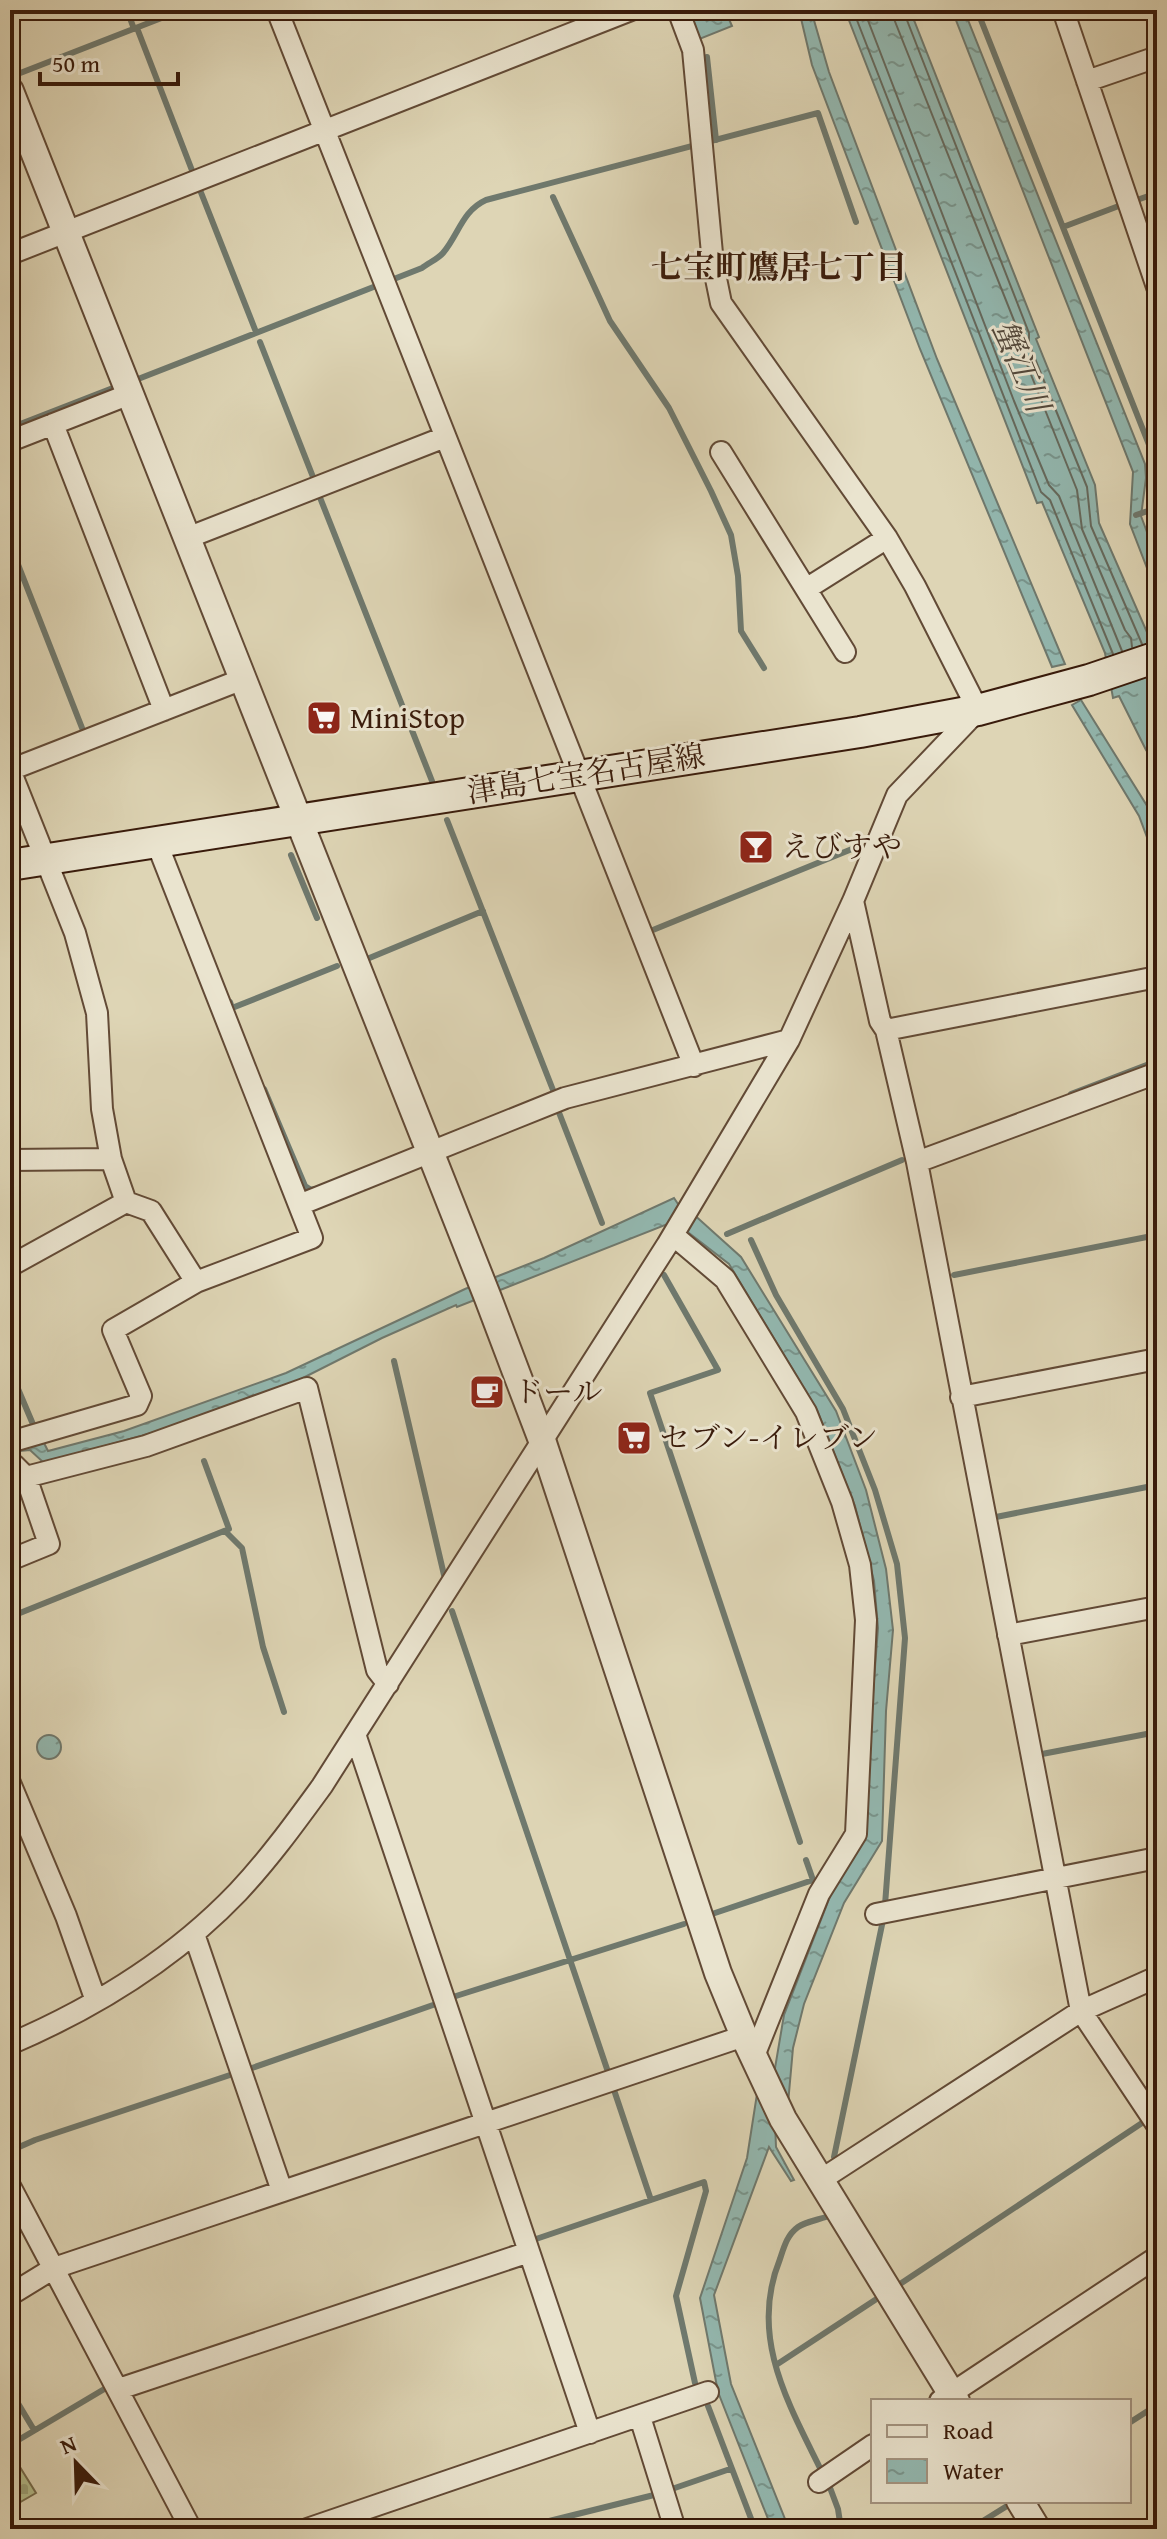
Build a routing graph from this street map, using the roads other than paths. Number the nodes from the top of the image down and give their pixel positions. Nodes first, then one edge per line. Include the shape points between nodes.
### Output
1 (277, 10) edge
2 (631, 10) edge
3 (678, 10) edge
4 (1063, 10) edge
5 (1157, 57) edge
6 (1087, 81) junction
7 (10, 91) edge
8 (325, 132) junction
9 (66, 232) junction
10 (10, 254) edge
11 (1157, 287) edge
12 (127, 388) junction
13 (53, 424) junction
14 (445, 437) junction
15 (10, 441) edge
16 (721, 452) dead end
17 (187, 538) junction
18 (887, 538) junction
19 (806, 589) junction
20 (845, 652) dead end
21 (1157, 657) edge
22 (243, 679) junction
23 (164, 710) junction
24 (978, 710) junction
25 (10, 770) edge
26 (578, 776) junction
27 (298, 819) junction
28 (156, 841) junction
29 (45, 859) junction
30 (10, 865) edge
31 (853, 901) junction
32 (1157, 980) edge
33 (886, 1030) junction
34 (789, 1040) junction
35 (694, 1066) junction
36 (1157, 1073) edge
37 (430, 1153) junction
38 (111, 1159) junction
39 (10, 1160) edge
40 (917, 1162) junction
41 (126, 1202) junction
42 (299, 1205) junction
43 (675, 1232) junction
44 (10, 1266) edge
45 (196, 1282) junction
46 (1157, 1359) edge
47 (961, 1397) junction
48 (10, 1442) edge
49 (543, 1443) junction
50 (18, 1471) edge
51 (10, 1560) edge
52 (1157, 1607) edge
53 (1008, 1635) junction
54 (388, 1684) junction
55 (355, 1734) junction
56 (10, 1783) edge
57 (1157, 1858) edge
58 (1056, 1878) junction
59 (876, 1914) dead end
60 (194, 1934) junction
61 (1157, 1977) edge
62 (96, 2001) junction
63 (1081, 2011) junction
64 (10, 2044) edge
65 (754, 2056) junction
66 (485, 2122) junction
67 (1157, 2125) edge
68 (819, 2181) junction
69 (10, 2186) edge
70 (282, 2191) junction
71 (529, 2252) junction
72 (1157, 2257) edge
73 (54, 2268) junction
74 (10, 2295) edge
75 (119, 2389) junction
76 (708, 2392) dead end
77 (949, 2398) edge
78 (640, 2417) junction
79 (590, 2433) junction
80 (871, 2446) edge
81 (819, 2482) dead end
82 (1021, 2503) edge
83 (191, 2529) edge
84 (307, 2529) edge
85 (675, 2529) edge
86 (1037, 2529) edge

1 - 8 street
2 - 8 street
3 - 18 street via 693,50 721,303
4 - 6 street
5 - 6 street
6 - 11 street
7 - 9 street
8 - 9 street
8 - 14 street
9 - 10 street
9 - 12 street
12 - 13 street
12 - 17 street
13 - 15 street
13 - 23 street
14 - 17 street
14 - 26 street
16 - 19 street
17 - 22 street
18 - 19 street
18 - 24 street
19 - 20 street
21 - 24 main road, 津島七宝名古屋線
22 - 23 street
22 - 27 street
23 - 25 street
24 - 26 main road, 津島七宝名古屋線
24 - 31 street via 897,795
25 - 29 street
26 - 27 main road, 津島七宝名古屋線
26 - 35 street
27 - 28 main road, 津島七宝名古屋線
27 - 37 street
28 - 29 main road, 津島七宝名古屋線
28 - 42 street
29 - 30 main road, 津島七宝名古屋線
29 - 38 street via 75,933 97,1013 102,1109
31 - 33 street
31 - 34 street
32 - 33 street
33 - 40 street
34 - 35 street
34 - 43 street
35 - 37 street via 565,1098
36 - 40 street
37 - 42 street
37 - 49 street
38 - 39 street
38 - 41 street
40 - 47 street
41 - 44 street
41 - 45 street via 151,1211
42 - 45 street via 312,1238
43 - 49 street
43 - 65 street via 725,1279 806,1412 842,1502 862,1579 866,1620 856,1834 819,1894
45 - 48 street via 113,1330 141,1396 137,1405
46 - 47 street
47 - 53 street
49 - 54 street
49 - 65 street via 718,1973
50 - 51 street via 49,1544
50 - 54 street via 146,1446 307,1388 377,1670
52 - 53 street
53 - 58 street
54 - 55 street
55 - 60 street via 282,1840
55 - 66 street
56 - 62 street
57 - 58 street
58 - 59 street
58 - 63 street
60 - 62 street
60 - 70 street
61 - 63 street
62 - 64 street
63 - 67 street
63 - 68 street
65 - 66 street
65 - 68 street
66 - 70 street
66 - 71 street
68 - 77 street
69 - 73 street
70 - 73 street
71 - 75 street
71 - 79 street
72 - 77 street
73 - 74 street
73 - 75 street
75 - 83 street
76 - 78 street
78 - 79 street
78 - 85 street
79 - 84 street
80 - 81 street
82 - 86 street

